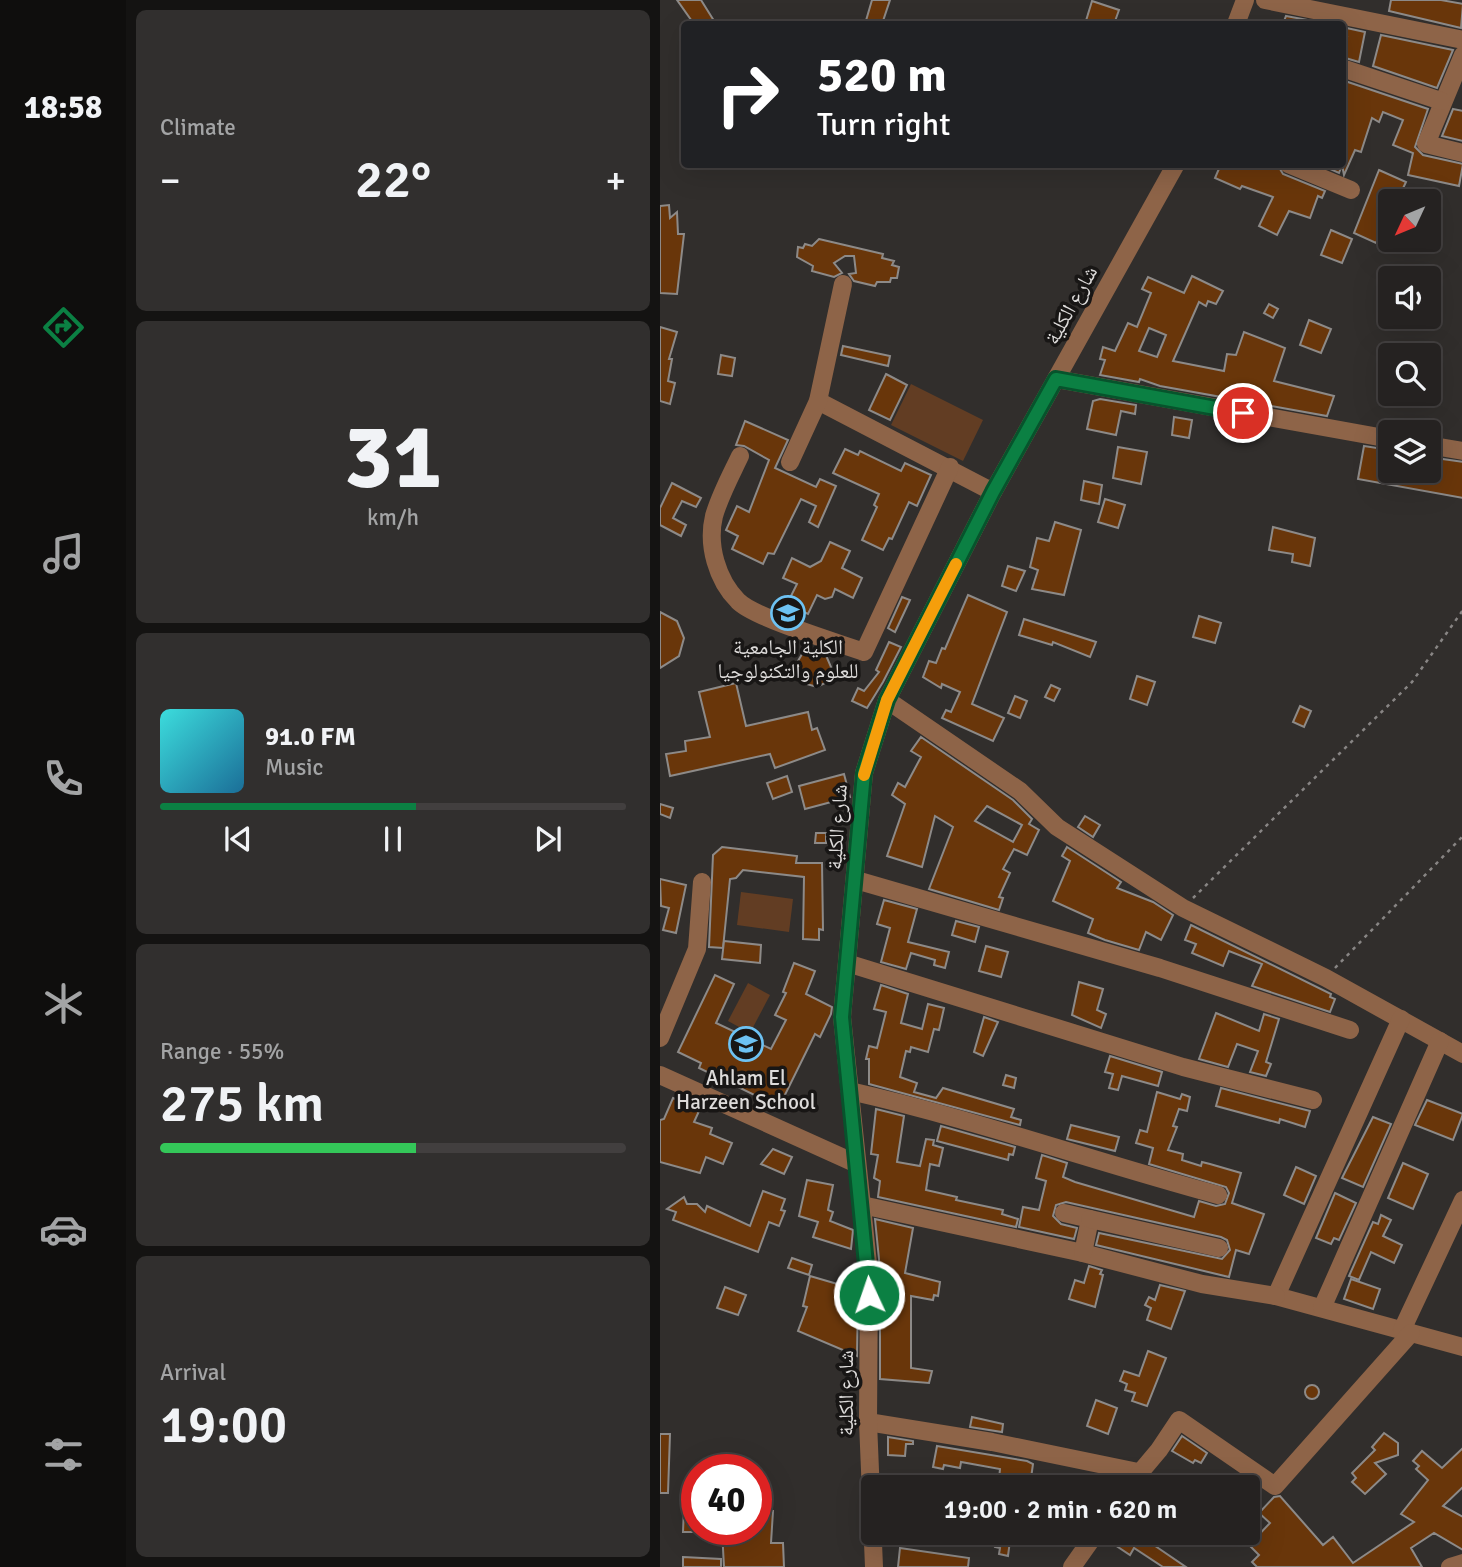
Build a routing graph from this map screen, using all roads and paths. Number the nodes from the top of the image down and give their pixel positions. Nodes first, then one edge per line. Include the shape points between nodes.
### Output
1 (1244, 0) edge
2 (1265, 0) edge
3 (1237, 21) edge
4 (1462, 40) edge
5 (1462, 55) edge
6 (1346, 69) edge
7 (1459, 76) edge
8 (1441, 101) junction
9 (1462, 153) edge
10 (1174, 168) edge
11 (1298, 168) edge
12 (1351, 190) dead end
13 (843, 284) dead end
14 (1056, 379) junction
15 (818, 401) junction
16 (1378, 437) edge
17 (1441, 447) edge
18 (1462, 451) edge
19 (740, 456) dead end
20 (790, 461) dead end
21 (950, 467) junction
22 (993, 492) junction
23 (1462, 610) edge
24 (887, 700) junction
25 (1462, 836) edge
26 (856, 880) junction
27 (702, 882) dead end
28 (1183, 908) junction
29 (847, 963) junction
30 (1326, 978) junction
31 (1401, 1019) junction
32 (1350, 1030) dead end
33 (660, 1038) edge
34 (1440, 1041) junction
35 (1462, 1054) edge
36 (660, 1075) edge
37 (850, 1091) junction
38 (1313, 1100) dead end
39 (857, 1164) junction
40 (1218, 1195) dead end
41 (1462, 1200) edge
42 (862, 1205) junction
43 (1064, 1213) dead end
44 (1090, 1219) junction
45 (1219, 1248) dead end
46 (1083, 1253) junction
47 (1276, 1296) junction
48 (1322, 1308) junction
49 (1407, 1331) junction
50 (1462, 1347) edge
51 (868, 1422) junction
52 (1138, 1472) junction
53 (1136, 1475) edge
54 (1088, 1545) edge
55 (1462, 1563) edge
56 (874, 1567) edge
57 (1072, 1567) edge
58 (1450, 1567) edge

1 - 3 street
2 - 4 street
5 - 7 street
6 - 8 street
7 - 8 street
8 - 9 street via 1426,144
10 - 14 street, شارع الكلية
11 - 12 street
13 - 15 street
14 - 16 street
14 - 22 street, شارع الكلية
15 - 20 street
15 - 21 street
17 - 18 street
19 - 21 street via 714,516 711,539 727,586 748,608 864,652
21 - 22 street
22 - 24 street, شارع الكلية
23 - 28 path via 1412,682
24 - 26 street, شارع الكلية via 864,773
24 - 28 street via 1020,791 1057,827
25 - 30 path
26 - 29 street, شارع الكلية
26 - 32 street via 1160,968
27 - 33 street via 697,949
28 - 30 street
29 - 37 street, شارع الكلية via 842,1017
29 - 38 street via 1183,1067
30 - 31 street
31 - 34 street
31 - 47 street
34 - 35 street
34 - 48 street
36 - 39 street
37 - 39 street, شارع الكلية
37 - 40 street
39 - 42 street, شارع الكلية
41 - 49 street
42 - 46 street
42 - 51 street, شارع الكلية via 869,1273
43 - 44 street
44 - 45 street
44 - 46 street
46 - 47 street via 1201,1284
47 - 48 street
48 - 49 street
49 - 50 street
49 - 52 street via 1275,1486 1179,1420
51 - 52 street
51 - 56 street, شارع الكلية
52 - 53 street
54 - 57 street
55 - 58 street

